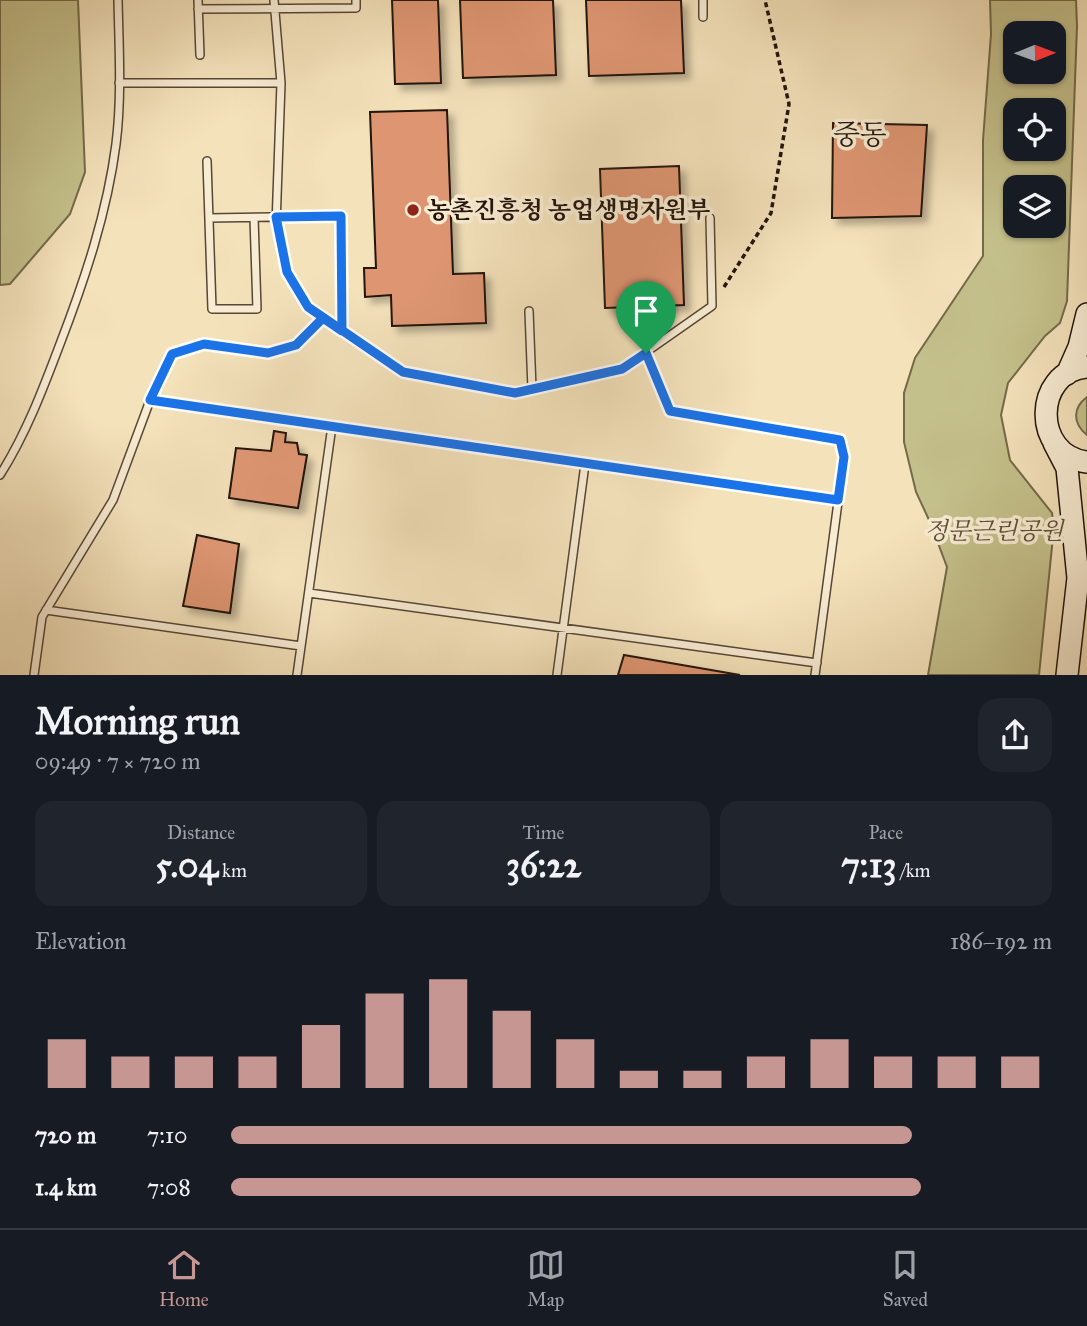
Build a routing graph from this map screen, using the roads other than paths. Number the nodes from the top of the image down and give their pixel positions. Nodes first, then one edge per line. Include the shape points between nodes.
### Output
1 (117, 0) edge
2 (198, 0) edge
3 (248, 0) edge
4 (356, 0) edge
5 (703, 0) edge
6 (274, 4) edge
7 (198, 9) junction
8 (248, 9) junction
9 (703, 18) dead end
10 (200, 55) dead end
11 (120, 83) junction
12 (281, 83) junction
13 (207, 161) dead end
14 (276, 217) junction
15 (209, 218) junction
16 (254, 218) junction
17 (710, 218) dead end
18 (529, 311) dead end
19 (1087, 314) edge
20 (323, 318) junction
21 (342, 331) junction
22 (646, 353) junction
23 (1077, 371) edge
24 (532, 390) junction
25 (150, 400) junction
26 (332, 426) junction
27 (1055, 443) junction
28 (1087, 462) edge
29 (585, 464) junction
30 (0, 475) edge
31 (838, 500) junction
32 (1087, 553) edge
33 (1078, 578) junction
34 (309, 593) junction
35 (46, 610) junction
36 (563, 628) junction
37 (301, 646) junction
38 (817, 663) junction
39 (34, 675) edge
40 (297, 675) edge
41 (557, 675) edge
42 (815, 675) edge
43 (1067, 675) edge

1 - 11 lane
2 - 7 lane
3 - 8 lane
4 - 6 lane via 356,8
5 - 9 lane
6 - 8 lane
6 - 12 lane
7 - 8 lane
7 - 10 lane
11 - 12 lane
11 - 30 lane via 107,204 41,394
12 - 14 lane
13 - 15 lane
14 - 16 lane
14 - 20 lane via 287,272 308,307
14 - 21 lane via 341,216
15 - 16 lane
15 - 16 lane via 212,309 257,309
17 - 22 lane via 712,306
18 - 24 lane
19 - 23 street
20 - 21 lane
20 - 25 lane via 296,345 268,353 204,344 172,354
21 - 24 lane via 403,372 515,393
22 - 24 lane via 622,369
22 - 31 lane via 670,411 840,440 844,457
23 - 27 street via 1056,384 1047,405 1047,429
25 - 26 lane
25 - 35 lane via 113,500
26 - 29 lane
26 - 34 lane
27 - 28 street via 1066,454
27 - 33 street via 1067,468
29 - 31 lane
29 - 36 lane
31 - 38 lane
32 - 33 street
33 - 43 street
34 - 36 lane
34 - 37 lane
35 - 37 lane
35 - 39 lane via 41,617
36 - 38 lane
36 - 41 lane
37 - 40 lane
38 - 42 lane

